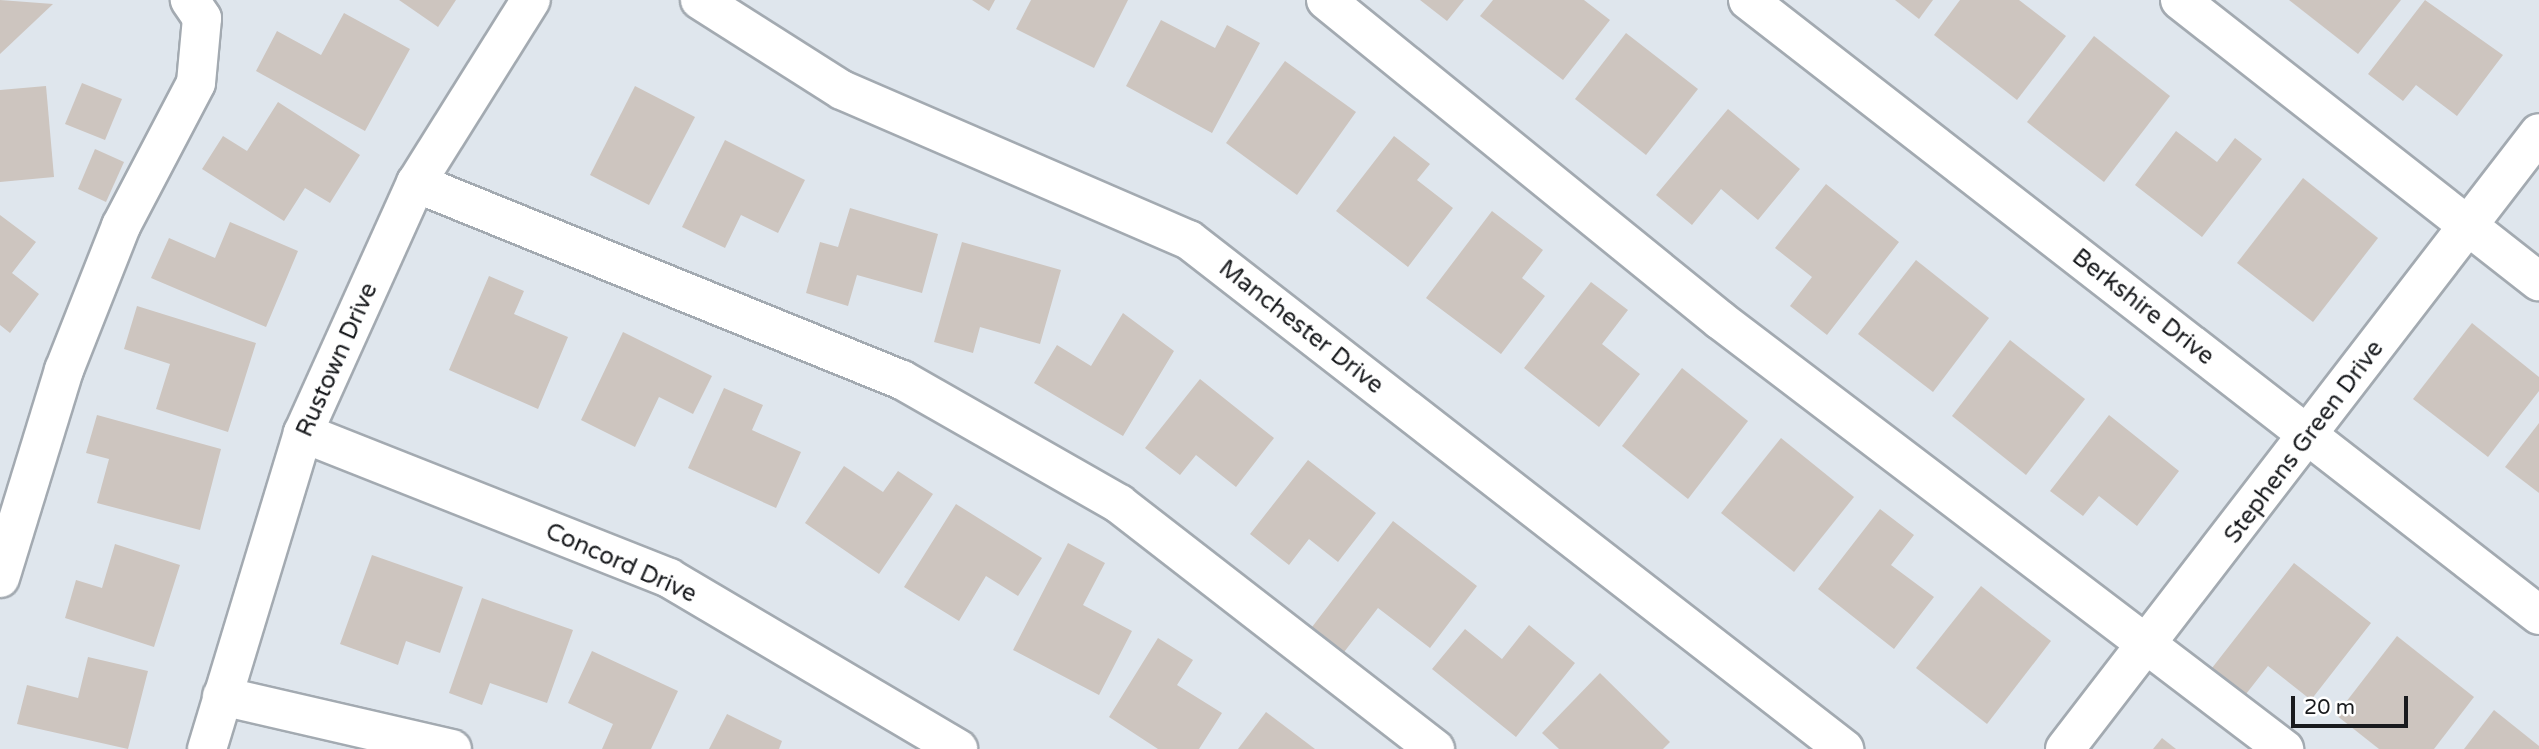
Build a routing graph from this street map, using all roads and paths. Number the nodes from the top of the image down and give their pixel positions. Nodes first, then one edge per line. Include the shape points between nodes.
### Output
1 (190, 0) edge
2 (531, 0) edge
3 (700, 0) edge
4 (1326, 0) edge
5 (1748, 0) edge
6 (2180, 0) edge
7 (2539, 132) edge
8 (416, 183) junction
9 (2467, 226) junction
10 (2539, 281) edge
11 (303, 433) junction
12 (2311, 437) junction
13 (13, 488) edge
14 (0, 578) edge
15 (2539, 615) edge
16 (2148, 644) junction
17 (222, 696) junction
18 (207, 749) edge
19 (453, 749) edge
20 (958, 749) edge
21 (1435, 749) edge
22 (1843, 749) edge
23 (2066, 749) edge
24 (2284, 749) edge

1 - 13 street via 202,18 197,83 121,226
2 - 8 street, Rustown Drive
3 - 22 street, Manchester Drive via 842,90 1189,240
4 - 16 street via 1720,320
5 - 12 street, Berkshire Drive
6 - 9 street
7 - 9 street, Stephens Green Drive
8 - 11 street, Rustown Drive
8 - 21 street via 902,380 1119,504
9 - 10 street
9 - 12 street, Stephens Green Drive
11 - 17 street, Rustown Drive
11 - 20 street, Concord Drive via 669,578
12 - 15 street, Berkshire Drive
12 - 16 street, Stephens Green Drive
13 - 14 street
16 - 23 street, Stephens Green Drive
16 - 24 street
17 - 18 street, Rustown Drive
17 - 19 street

